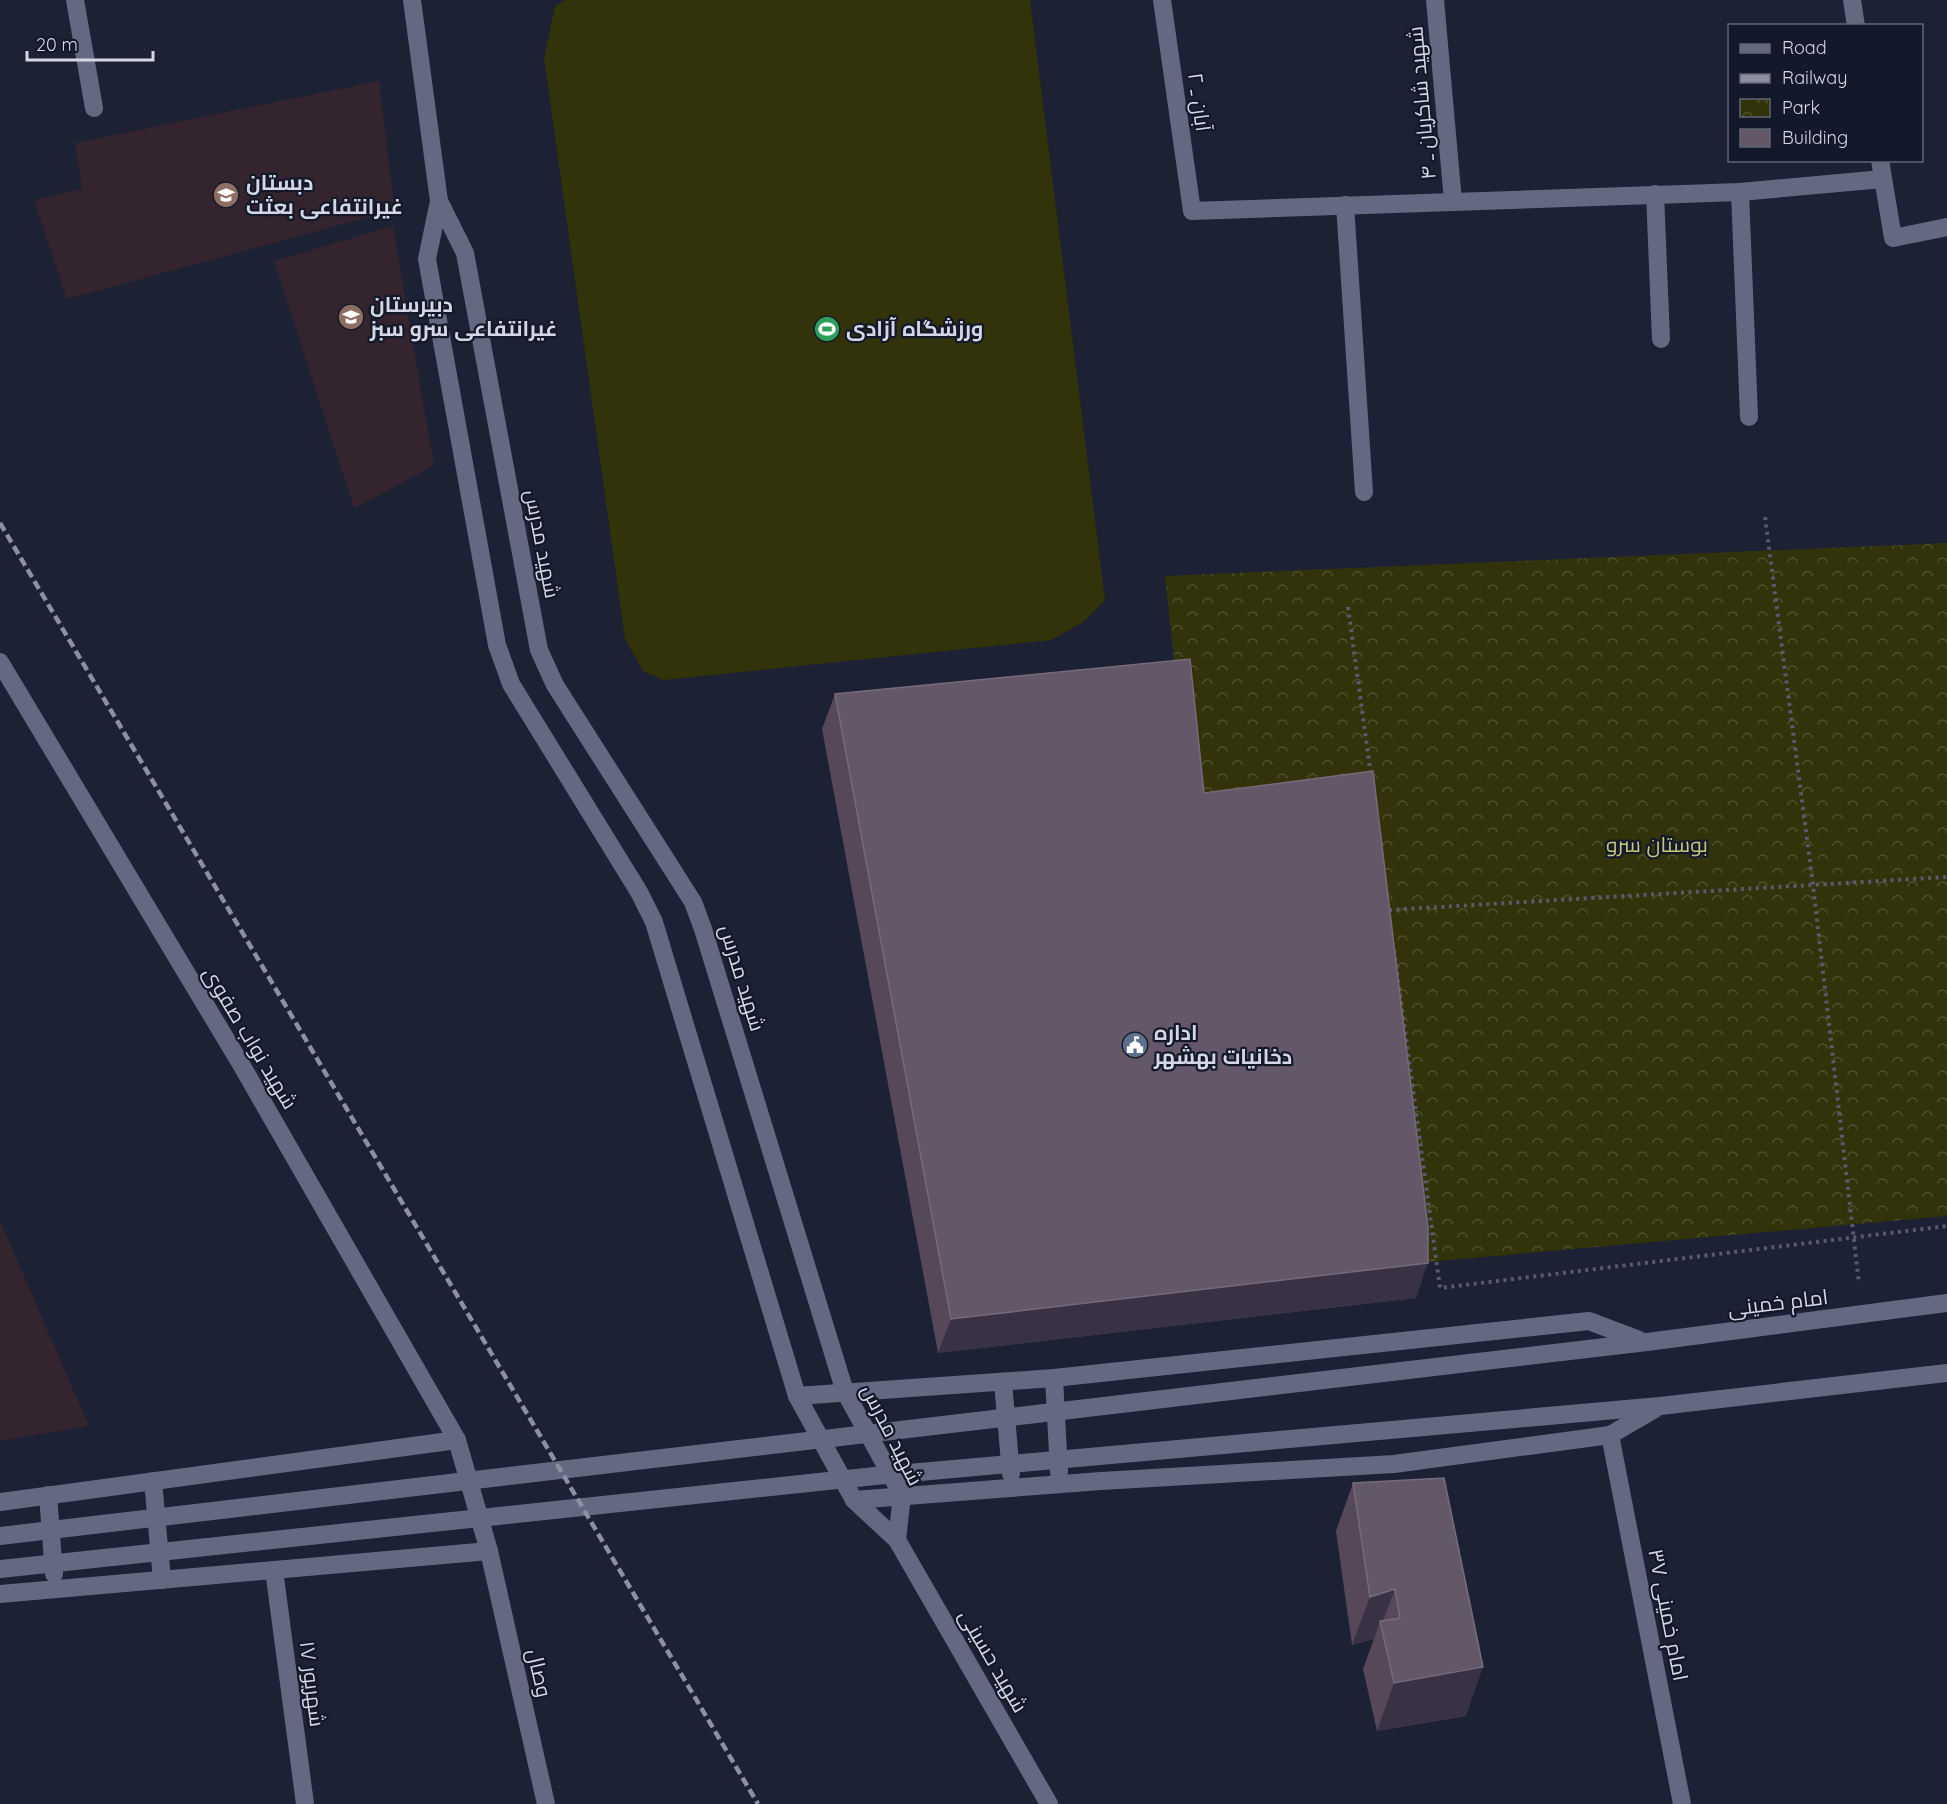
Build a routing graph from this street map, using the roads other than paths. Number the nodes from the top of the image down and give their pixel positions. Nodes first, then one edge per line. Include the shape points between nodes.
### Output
1 (75, 0) edge
2 (411, 0) edge
3 (1162, 0) edge
4 (1435, 0) edge
5 (1852, 0) edge
6 (1856, 24) edge
7 (94, 108) dead end
8 (1880, 162) edge
9 (1883, 179) junction
10 (1740, 192) junction
11 (1655, 194) junction
12 (439, 201) junction
13 (1453, 201) junction
14 (1345, 205) junction
15 (1947, 226) edge
16 (1661, 339) dead end
17 (1749, 417) dead end
18 (1364, 492) dead end
19 (0, 662) edge
20 (1947, 1303) edge
21 (1647, 1342) junction
22 (1947, 1373) edge
23 (1054, 1378) junction
24 (1003, 1382) junction
25 (845, 1392) junction
26 (797, 1396) junction
27 (1660, 1406) junction
28 (1610, 1436) junction
29 (457, 1440) junction
30 (153, 1481) junction
31 (1060, 1485) junction
32 (1012, 1488) junction
33 (48, 1495) junction
34 (902, 1495) junction
35 (854, 1500) junction
36 (0, 1502) edge
37 (0, 1536) edge
38 (897, 1540) junction
39 (489, 1551) junction
40 (0, 1569) edge
41 (274, 1570) junction
42 (162, 1580) junction
43 (55, 1588) junction
44 (0, 1594) edge
45 (305, 1804) edge
46 (546, 1804) edge
47 (1049, 1804) edge
48 (1682, 1804) edge

1 - 7 street
2 - 12 street, شهید مدرس
3 - 14 street, آبان ـ ۲ via 1192,211
4 - 13 street, شهید شاکریان ـ ۴
5 - 6 street
8 - 9 street
9 - 10 street
9 - 15 street via 1893,238
10 - 11 street
10 - 17 street
11 - 13 street
11 - 16 street
12 - 25 street, شهید مدرس via 465,253 539,650 555,685 693,902
12 - 26 street, شهید مدرس via 427,259 497,645 511,684 654,922
13 - 14 street
14 - 18 street
19 - 29 street, شهید نواب صفوی via 242,1066
20 - 21 street, امام خمینی
21 - 23 street via 1589,1321
21 - 37 street, امام خمینی
22 - 27 street
23 - 24 street
23 - 31 street
24 - 25 street
24 - 32 street
25 - 26 street
25 - 34 street, شهید مدرس
26 - 35 street, شهید مدرس
27 - 28 street
27 - 40 street via 875,1476
28 - 31 street via 1394,1464
28 - 48 street, امام خمینی ۳۷
29 - 30 street
29 - 39 street, شهید نواب صفوی
30 - 33 street
30 - 42 street
31 - 32 street
32 - 34 street
33 - 36 street
33 - 43 street
34 - 35 street
34 - 38 street, شهید مدرس
35 - 38 street, شهید مدرس
38 - 47 street, شهید حسینی
39 - 41 street
39 - 46 street, وصال
41 - 42 street
41 - 45 street, ۱۷ شهریور
42 - 43 street
43 - 44 street

